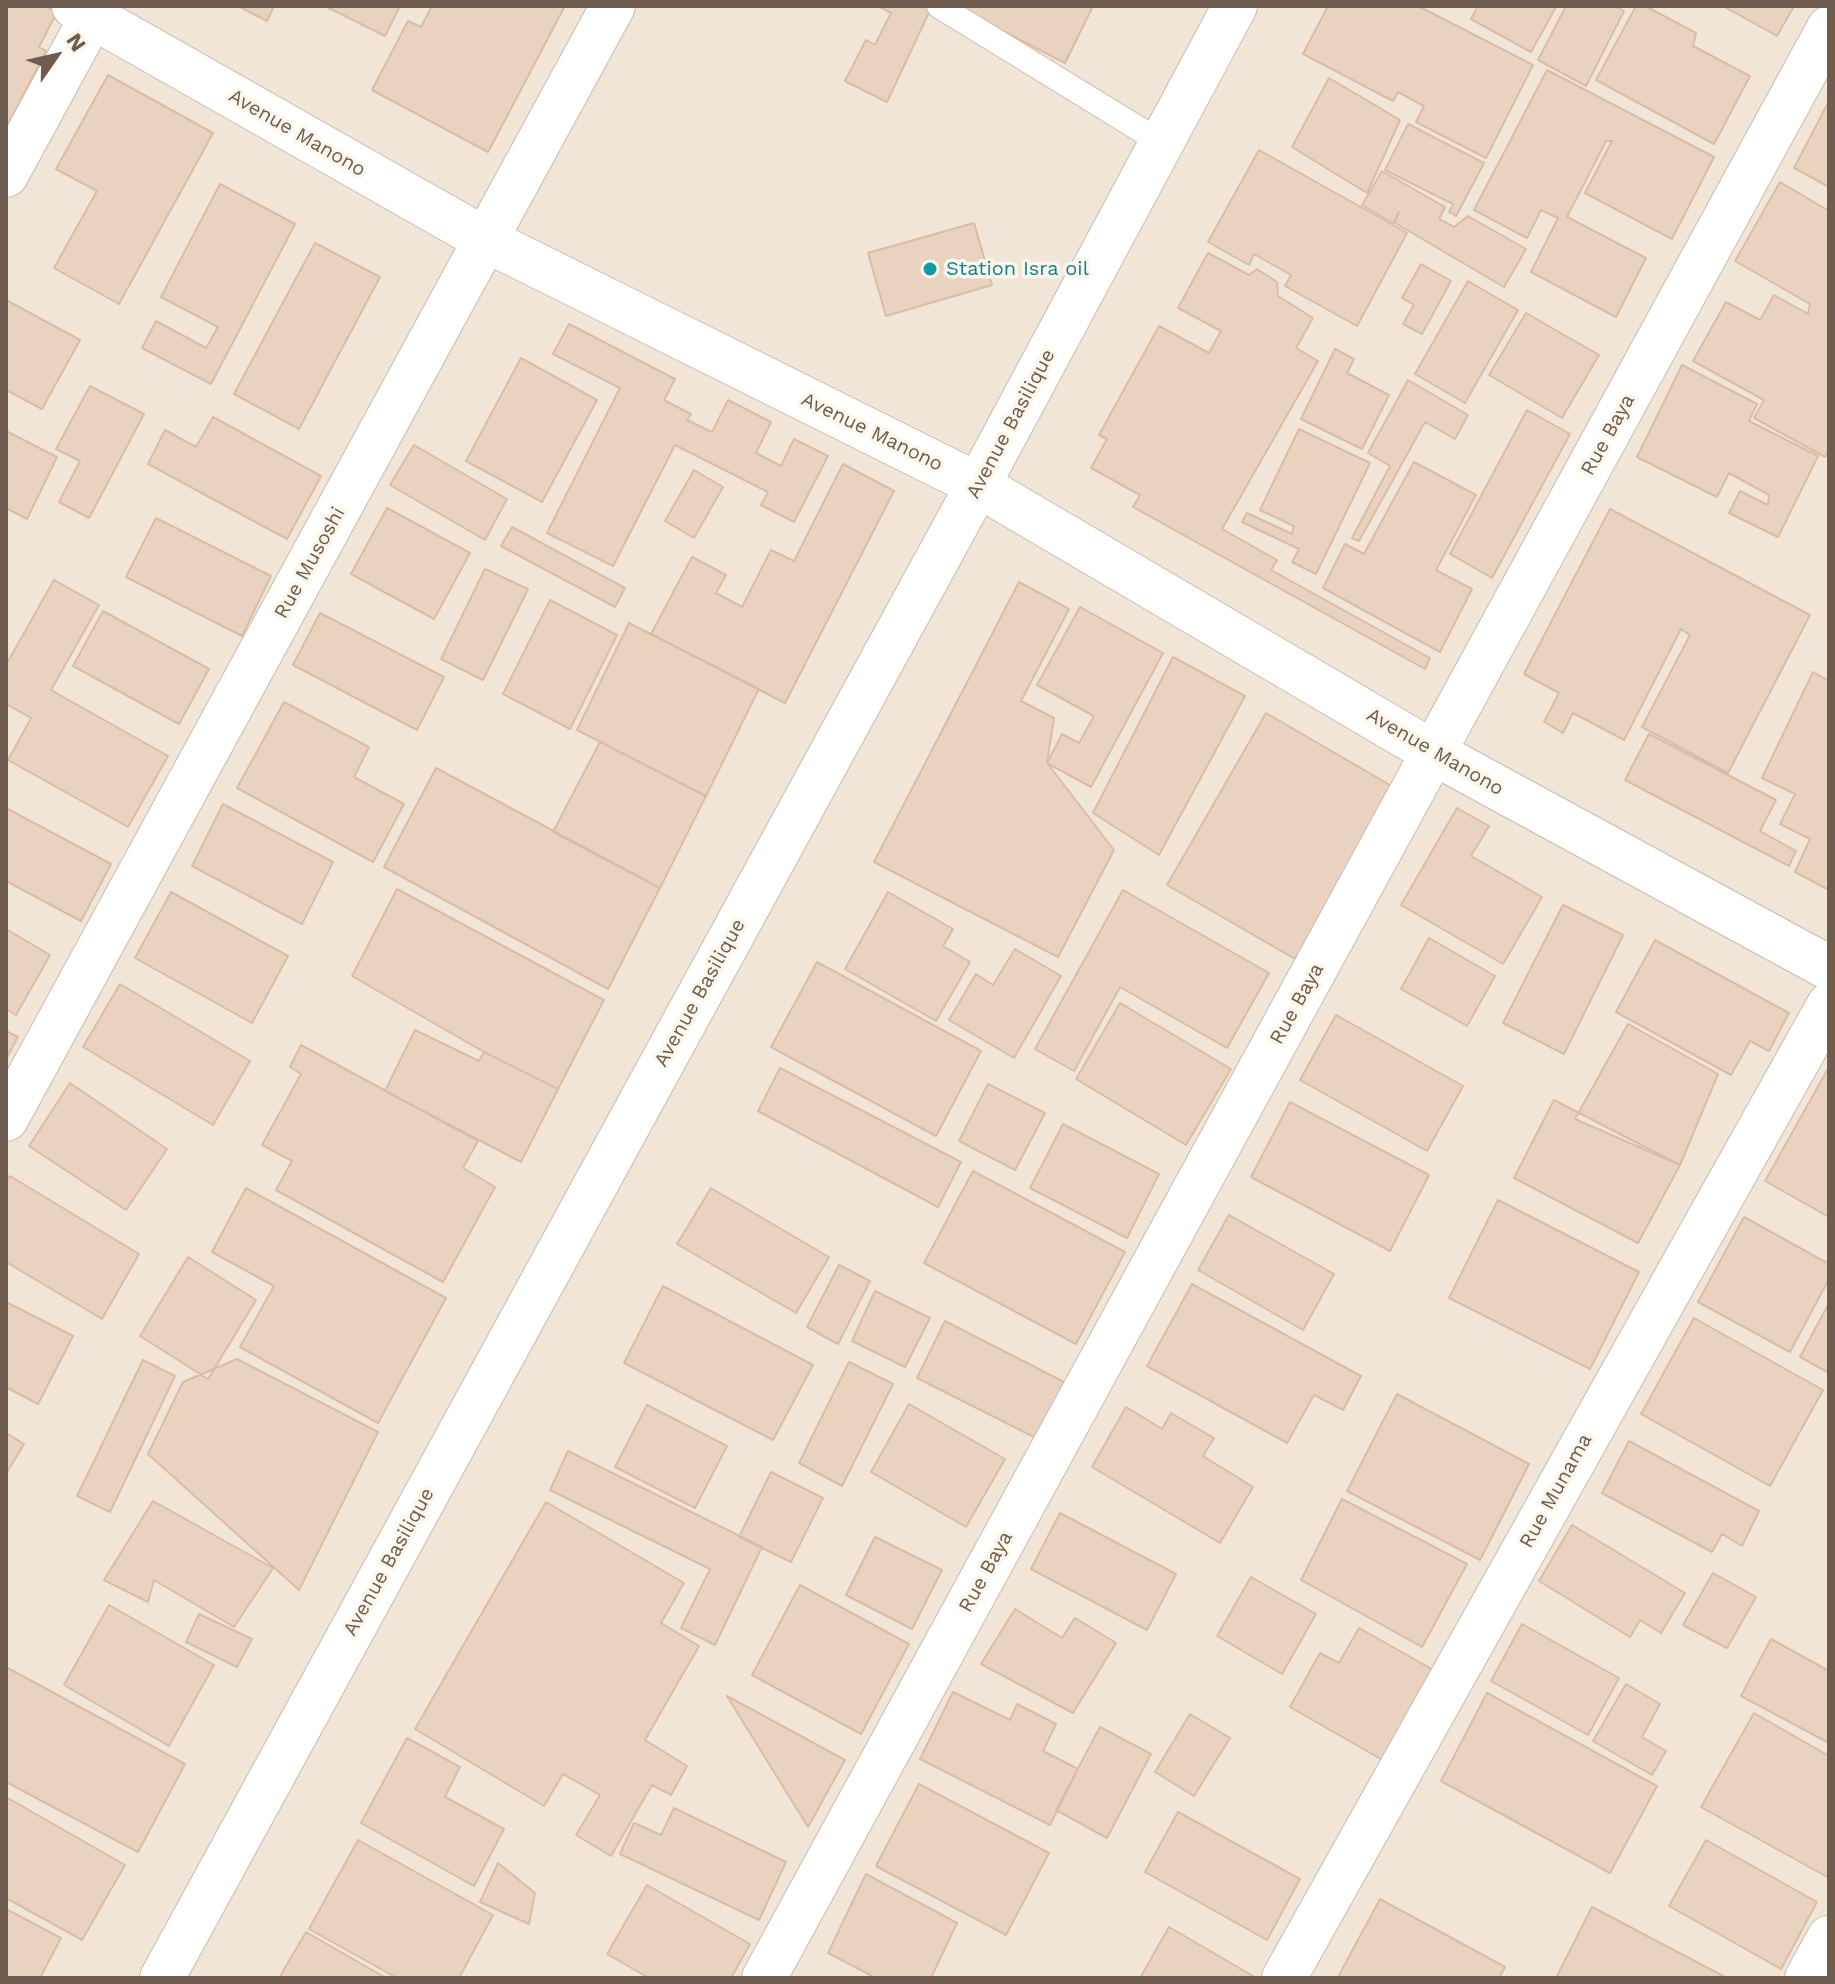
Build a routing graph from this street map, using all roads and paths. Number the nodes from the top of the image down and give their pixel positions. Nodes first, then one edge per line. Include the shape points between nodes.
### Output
1 (613, 6) edge
2 (939, 6) edge
3 (1235, 6) edge
4 (88, 9) edge
5 (1829, 28) edge
6 (1162, 143) junction
7 (6, 175) edge
8 (486, 240) junction
9 (978, 485) junction
10 (1434, 753) junction
11 (1829, 968) edge
12 (1829, 1005) edge
13 (6, 1119) edge
14 (1829, 1938) edge
15 (162, 1978) edge
16 (764, 1978) edge
17 (1284, 1978) edge
18 (1807, 1978) edge

1 - 8 street, Rue Musoshi
2 - 6 lane
3 - 6 street, Avenue Basilique
4 - 7 street
4 - 8 street, Avenue Manono
5 - 10 street, Rue Baya
6 - 9 street, Avenue Basilique
8 - 9 street, Avenue Manono
8 - 13 street, Rue Musoshi
9 - 10 street, Avenue Manono
9 - 15 street, Avenue Basilique
10 - 11 street, Avenue Manono
10 - 16 street, Rue Baya
12 - 17 street, Rue Munama
14 - 18 street

